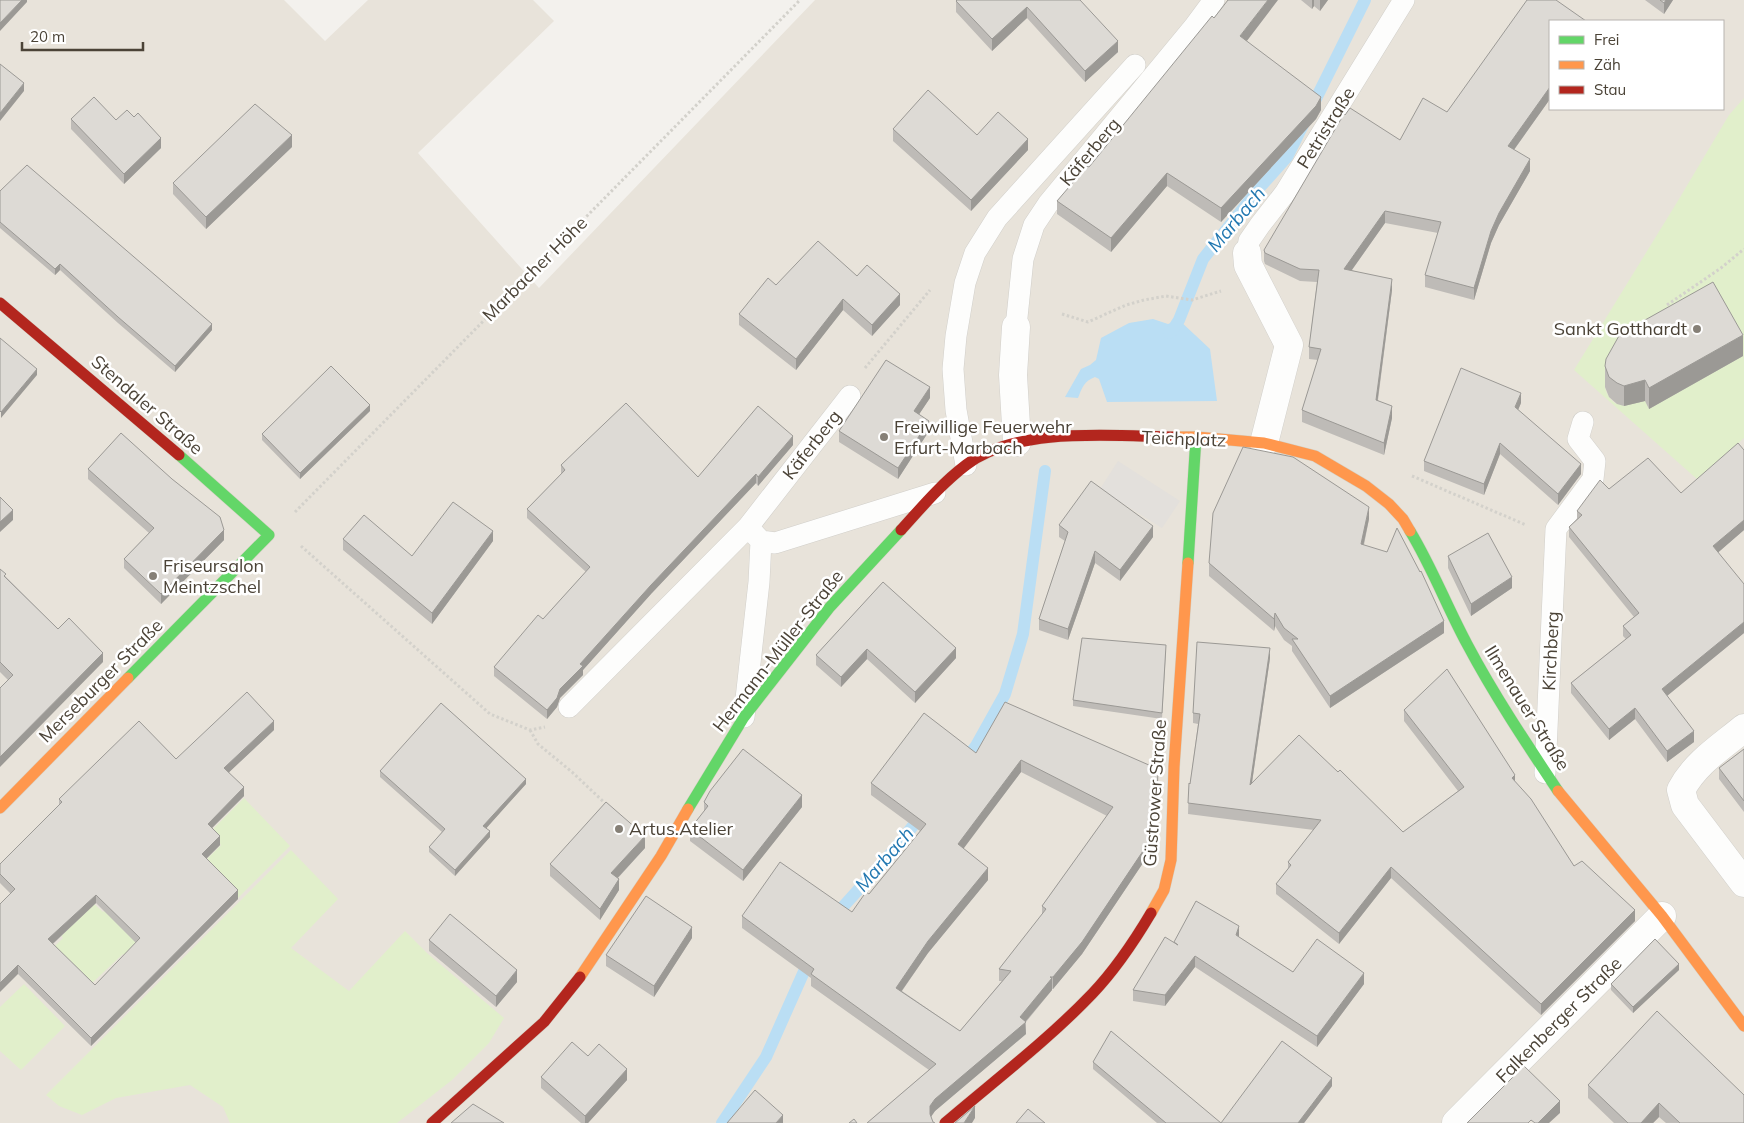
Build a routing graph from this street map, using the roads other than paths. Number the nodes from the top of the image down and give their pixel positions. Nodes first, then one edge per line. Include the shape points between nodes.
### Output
1 (1214, 0) edge
2 (1404, 0) edge
3 (1135, 65) dead end
4 (1247, 253) joint
5 (0, 303) edge
6 (1016, 327) joint
7 (850, 396) road end
8 (1583, 422) dead end
9 (1196, 437) junction
10 (1017, 442) junction
11 (1264, 443) junction
12 (966, 465) junction
13 (935, 493) junction
14 (755, 534) junction
15 (269, 535) joint
16 (569, 707) road end
17 (744, 717) junction
18 (1744, 728) edge
19 (1545, 773) junction
20 (0, 808) edge
21 (1744, 883) edge
22 (1662, 916) junction
23 (1744, 1026) edge
24 (432, 1123) edge
25 (945, 1123) edge
26 (1456, 1123) edge

1 - 6 lane, Käferberg via 1034,225 1023,259
2 - 4 lane, Petristraße via 1285,193 1249,241
3 - 12 lane, Käferberg via 997,218 975,254 965,283 953,369 956,410
4 - 11 street via 1248,265 1289,345
5 - 15 street, Stendaler Straße
6 - 10 street via 1013,375
7 - 14 lane, Käferberg
8 - 19 lane, Kirchberg via 1578,439 1595,461 1593,479 1556,529
9 - 10 street, Teichplatz via 1056,436
9 - 11 street, Teichplatz
9 - 25 street, Güstrower Straße via 1171,860 1164,890 1136,938 1093,993
10 - 12 street, Hermann-Müller-Straße
11 - 19 street, Ilmenauer Straße via 1315,456 1366,486 1403,519 1424,554 1476,660
12 - 13 street, Hermann-Müller-Straße
13 - 14 lane via 775,543
13 - 17 street, Hermann-Müller-Straße via 829,608
14 - 16 lane, Käferberg
14 - 17 lane via 759,582
15 - 20 street, Merseburger Straße
17 - 24 street, Hermann-Müller-Straße via 661,856 579,979 544,1022
18 - 21 street via 1698,765 1681,790 1685,805
19 - 22 street, Ilmenauer Straße
22 - 23 street, Ilmenauer Straße
22 - 26 street, Falkenberger Straße

